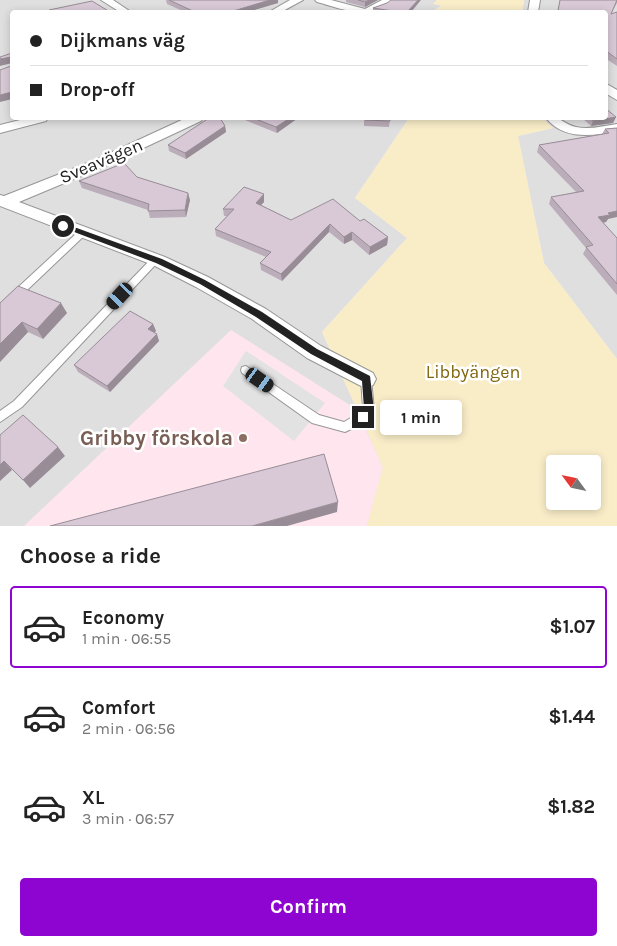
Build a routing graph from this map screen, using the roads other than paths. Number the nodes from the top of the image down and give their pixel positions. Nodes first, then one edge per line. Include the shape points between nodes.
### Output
1 (106, 0) edge
2 (298, 0) edge
3 (320, 0) edge
4 (389, 0) edge
5 (123, 10) edge
6 (278, 10) edge
7 (358, 10) edge
8 (370, 10) edge
9 (34, 120) edge
10 (192, 120) edge
11 (555, 120) edge
12 (617, 128) edge
13 (0, 130) edge
14 (2, 202) edge
15 (82, 233) junction
16 (155, 260) junction
17 (0, 310) edge
18 (246, 370) dead end
19 (366, 379) joint
20 (0, 417) edge

1 - 5 street
2 - 6 street
3 - 7 street
4 - 8 street
9 - 13 street
10 - 14 street, Sveavägen via 108,159
11 - 12 street via 561,126 580,133
14 - 15 street
15 - 16 street
15 - 17 lane
16 - 19 street via 259,314 314,352
16 - 20 lane via 18,404
18 - 19 lane via 316,419 345,427 369,410

